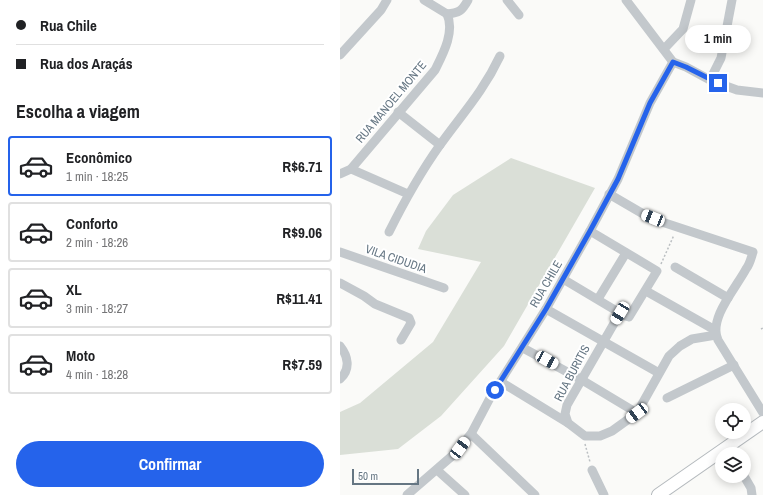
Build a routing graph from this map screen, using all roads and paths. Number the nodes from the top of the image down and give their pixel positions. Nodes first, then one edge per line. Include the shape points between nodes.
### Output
1 (387, 0) edge
2 (424, 0) edge
3 (468, 0) edge
4 (507, 0) edge
5 (626, 0) edge
6 (691, 0) edge
7 (732, 0) edge
8 (447, 14) junction
9 (519, 15) dead end
10 (664, 49) junction
11 (340, 56) edge
12 (500, 56) dead end
13 (673, 62) junction
14 (710, 80) junction
15 (763, 93) edge
16 (398, 112) junction
17 (440, 145) junction
18 (351, 168) junction
19 (340, 174) edge
20 (408, 194) junction
21 (609, 194) junction
22 (678, 227) junction
23 (590, 231) junction
24 (389, 232) dead end
25 (340, 252) edge
26 (626, 253) junction
27 (675, 267) dead end
28 (657, 271) junction
29 (563, 279) junction
30 (340, 283) edge
31 (444, 288) dead end
32 (646, 291) junction
33 (728, 298) junction
34 (598, 299) junction
35 (546, 309) junction
36 (620, 313) junction
37 (715, 332) junction
38 (401, 340) dead end
39 (602, 342) junction
40 (340, 346) edge
41 (523, 348) junction
42 (734, 365) junction
43 (659, 373) junction
44 (340, 379) edge
45 (582, 380) junction
46 (501, 382) junction
47 (667, 398) dead end
48 (637, 413) junction
49 (763, 413) edge
50 (763, 422) edge
51 (568, 423) junction
52 (471, 434) junction
53 (584, 436) junction
54 (732, 447) edge
55 (715, 459) edge
56 (437, 470) junction
57 (592, 470) joint
58 (748, 483) edge
59 (407, 495) edge
60 (465, 495) edge
61 (535, 495) edge
62 (604, 495) edge
63 (658, 495) edge
64 (752, 495) edge

1 - 11 street
2 - 8 street
3 - 8 street via 458,13
4 - 9 street
5 - 10 street
6 - 10 street via 683,29
7 - 14 street via 721,58
8 - 16 street, RUA MANOEL MONTE via 449,33 442,56 431,75
10 - 13 street
12 - 17 street via 476,99
13 - 14 street
13 - 21 street, RUA CHILE via 650,103 618,179
14 - 15 street via 738,90
16 - 17 street
16 - 18 street, RUA MANOEL MONTE
17 - 20 street
18 - 19 street, RUA MANOEL MONTE
18 - 20 street
20 - 24 street
21 - 22 street via 645,215
21 - 23 street, RUA CHILE
22 - 28 path
22 - 33 street via 753,252 748,267
23 - 26 street
23 - 29 street, RUA CHILE
25 - 31 street, VILA CIDUDIA
26 - 28 street
26 - 34 street
27 - 33 street
28 - 32 street
29 - 34 street
29 - 35 street, RUA CHILE
30 - 38 street via 375,304 409,318 411,323
32 - 36 street via 629,317
32 - 37 street
33 - 37 street via 718,317
34 - 36 street
35 - 39 street
35 - 41 street, RUA CHILE
36 - 39 street, RUA BURITIS
37 - 42 street
37 - 43 street via 680,346 669,356
39 - 43 street
39 - 45 street, RUA BURITIS
40 - 44 street via 347,357 348,366 345,375
41 - 45 street
41 - 46 street, RUA CHILE
42 - 47 street
42 - 49 street
43 - 48 street
45 - 48 street
45 - 51 street, RUA BURITIS via 566,405
46 - 51 street
46 - 52 street, RUA CHILE
48 - 53 street via 612,431 600,436
50 - 54 main road
51 - 53 street
52 - 56 street, RUA CHILE
52 - 61 street
53 - 57 path
55 - 63 main road
56 - 59 street, RUA CHILE
56 - 60 street
57 - 62 street
58 - 64 street

